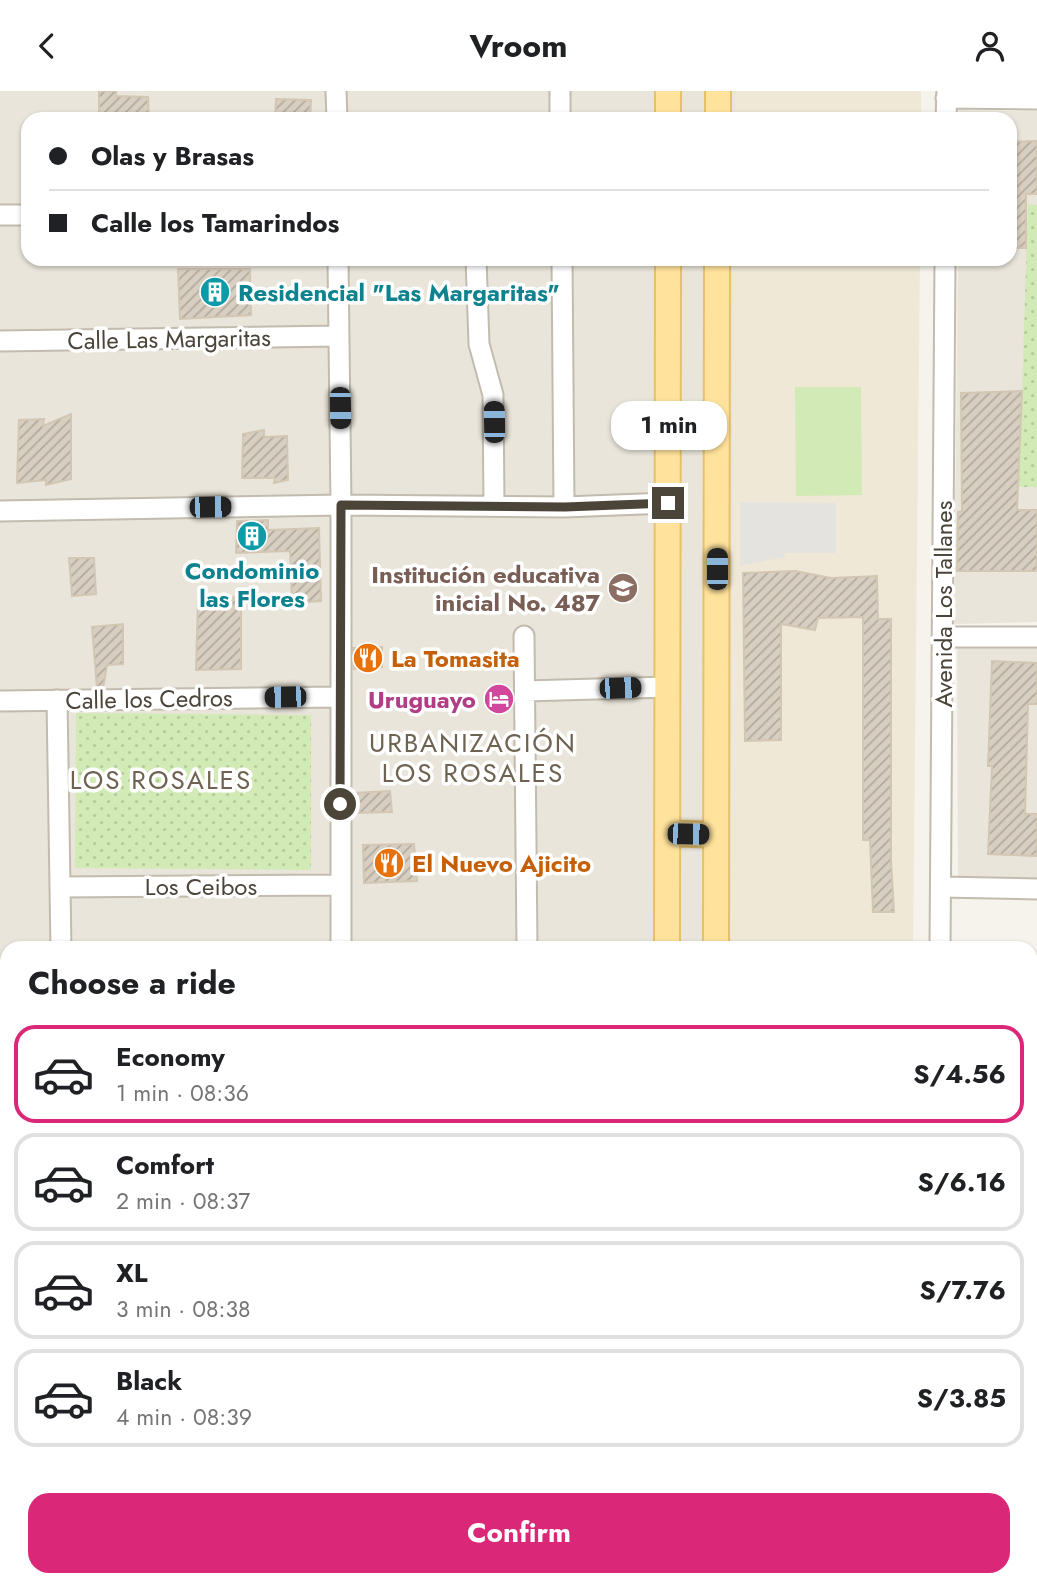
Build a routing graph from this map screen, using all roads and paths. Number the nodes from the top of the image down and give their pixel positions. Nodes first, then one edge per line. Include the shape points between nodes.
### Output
1 (336, 91) edge
2 (559, 91) edge
3 (668, 91) edge
4 (718, 91) edge
5 (947, 94) edge
6 (1037, 99) edge
7 (337, 112) edge
8 (560, 112) edge
9 (668, 112) edge
10 (718, 112) edge
11 (946, 112) edge
12 (0, 215) edge
13 (21, 215) edge
14 (338, 266) edge
15 (476, 266) edge
16 (562, 266) edge
17 (668, 266) edge
18 (717, 266) edge
19 (946, 266) edge
20 (339, 336) junction
21 (0, 341) edge
22 (668, 503) junction
23 (341, 505) junction
24 (494, 505) junction
25 (565, 507) junction
26 (0, 511) edge
27 (524, 636) dead end
28 (943, 637) junction
29 (1037, 637) edge
30 (668, 687) junction
31 (525, 691) junction
32 (340, 697) junction
33 (57, 700) junction
34 (0, 701) edge
35 (667, 834) junction
36 (716, 835) junction
37 (341, 885) junction
38 (61, 887) junction
39 (941, 887) junction
40 (1037, 889) edge
41 (61, 941) edge
42 (341, 941) edge
43 (527, 941) edge
44 (667, 941) edge
45 (716, 941) edge
46 (940, 941) edge

1 - 7 street
2 - 8 street
3 - 9 main road
4 - 10 main road
5 - 6 street
5 - 11 street
12 - 13 street
14 - 20 street
15 - 24 street via 480,344 493,395
16 - 25 street
17 - 22 main road
18 - 36 main road
19 - 28 street, Avenida Los Tallanes
20 - 21 street, Calle Las Margaritas
20 - 23 street
22 - 25 street
22 - 30 main road
23 - 24 street
23 - 26 street
23 - 32 street
24 - 25 street
27 - 31 street
28 - 29 street
28 - 39 street, Avenida Los Tallanes
30 - 31 street
30 - 35 main road
31 - 43 street
32 - 33 street, Calle los Cedros
32 - 37 street
33 - 34 street, Calle los Cedros
33 - 38 street
35 - 36 main road
35 - 44 main road
36 - 45 main road
37 - 38 street, Los Ceibos
37 - 42 street
38 - 41 street
39 - 40 street
39 - 46 street, Avenida Los Tallanes

